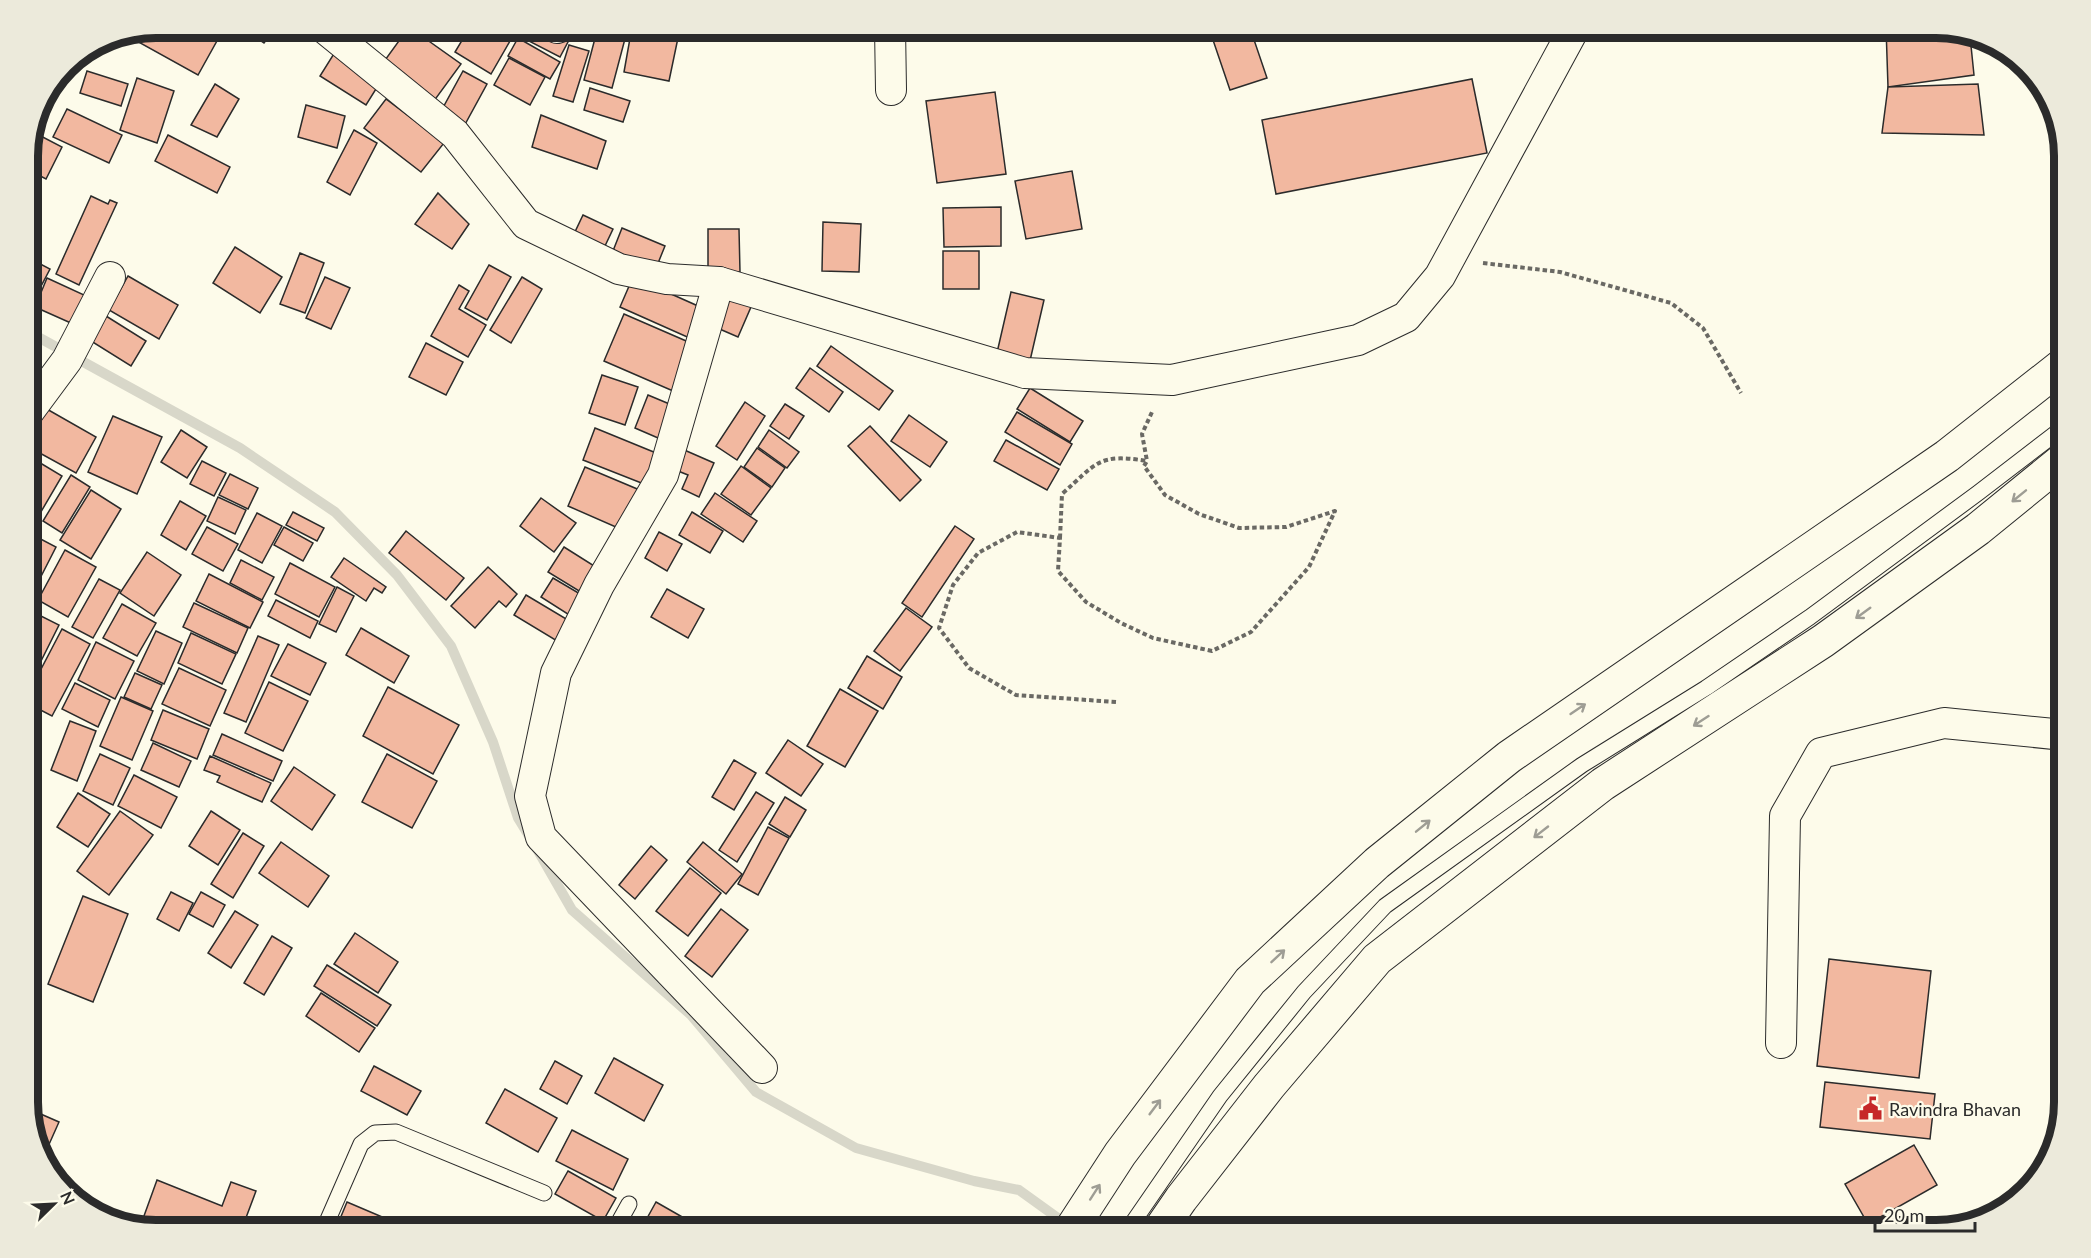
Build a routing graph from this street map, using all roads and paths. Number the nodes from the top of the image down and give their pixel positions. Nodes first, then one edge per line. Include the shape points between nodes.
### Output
1 (337, 38) edge
2 (890, 38) edge
3 (1569, 38) edge
4 (891, 90) dead end
5 (1440, 276) junction
6 (110, 277) dead end
7 (719, 282) junction
8 (2053, 372) edge
9 (1172, 380) junction
10 (38, 383) edge
11 (1741, 393) dead end
12 (2053, 435) edge
13 (1147, 461) junction
14 (2053, 468) edge
15 (1060, 538) junction
16 (1116, 702) dead end
17 (2054, 734) edge
18 (1781, 1043) dead end
19 (762, 1068) dead end
20 (544, 1193) dead end
21 (1166, 1196) junction
22 (629, 1204) dead end
23 (328, 1220) edge
24 (620, 1220) edge
25 (1077, 1220) edge
26 (1139, 1220) edge
27 (1161, 1220) edge

1 - 7 street via 455,134 526,224 619,269 667,279
2 - 4 street
3 - 5 street
5 - 9 street via 1406,316 1358,340
5 - 11 path via 1483,263 1494,264 1560,272 1671,303 1702,328
6 - 10 street via 67,360
7 - 9 street via 1025,373
7 - 19 street via 663,475 599,585 556,673 530,796 541,837
25 -> 8 main road via 1120,1154 1250,981 1377,863 1509,757 1947,456
9 - 13 path via 1154,406 1142,434
12 - 21 lane via 1810,617 1582,765 1384,906 1304,992 1220,1096
13 - 15 path via 1105,459 1091,468 1062,494
13 - 15 path via 1144,466 1165,495 1199,514 1239,528 1286,527 1335,511 1309,567 1251,632 1212,651 1153,638 1121,623 1086,602 1058,571
14 -> 21 main road via 1978,529 1824,641 1603,784 1377,959 1269,1086
15 - 16 path via 1017,532 978,553 953,585 939,628 969,668 1016,695
17 - 18 street via 1944,723 1821,753 1785,816
20 - 23 lane via 396,1132 375,1133 361,1144
21 - 26 lane
21 - 27 main road
22 - 24 lane

